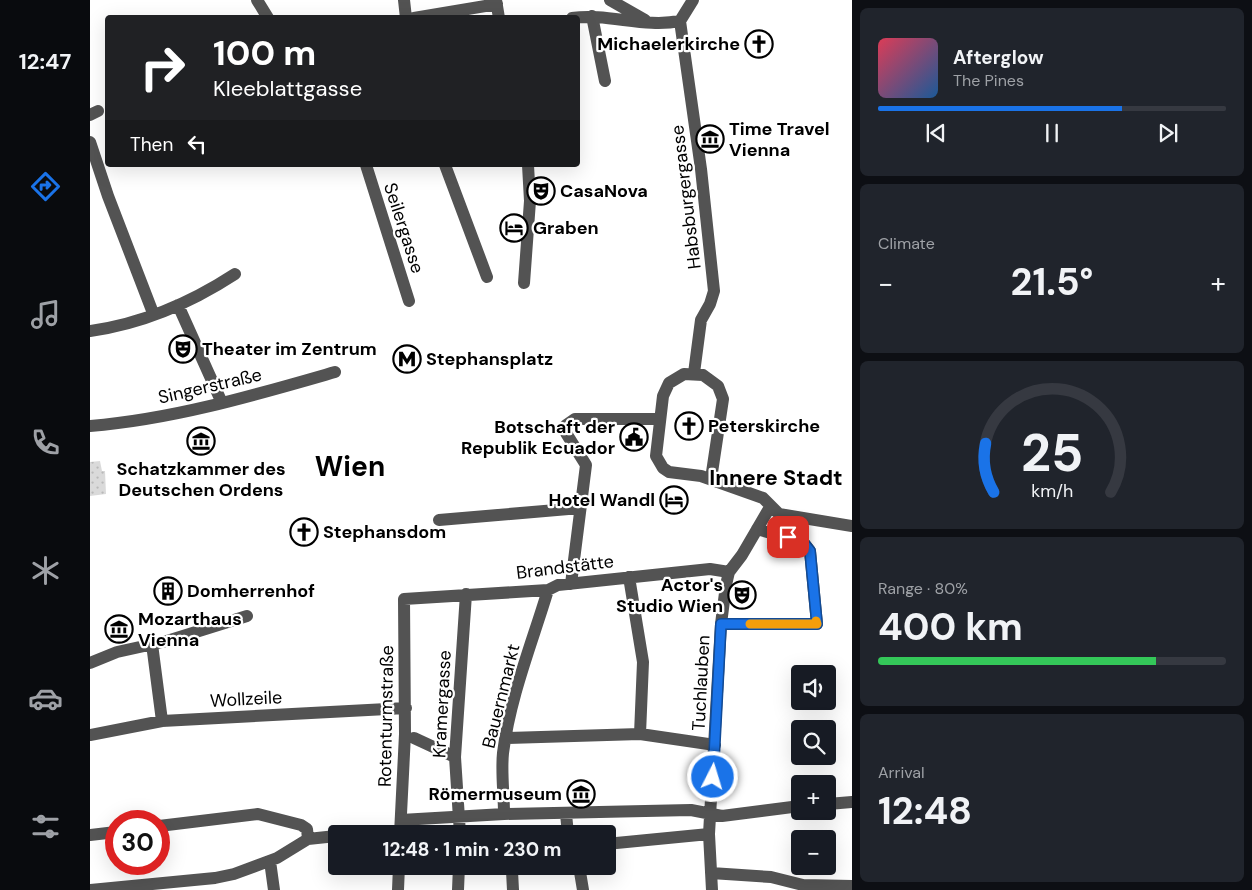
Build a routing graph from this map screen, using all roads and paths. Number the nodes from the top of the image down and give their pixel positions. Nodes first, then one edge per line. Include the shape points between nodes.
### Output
1 (257, 0) edge
2 (404, 0) edge
3 (610, 0) edge
4 (693, 0) edge
5 (496, 2) edge
6 (266, 15) edge
7 (406, 15) edge
8 (429, 15) edge
9 (498, 15) edge
10 (592, 16) junction
11 (580, 17) edge
12 (680, 21) junction
13 (649, 22) junction
14 (605, 81) dead end
15 (90, 142) edge
16 (367, 167) edge
17 (446, 167) edge
18 (528, 167) edge
19 (235, 274) dead end
20 (486, 277) dead end
21 (524, 283) dead end
22 (409, 301) dead end
23 (178, 305) junction
24 (153, 313) junction
25 (90, 331) edge
26 (336, 372) dead end
27 (694, 373) junction
28 (222, 403) junction
29 (660, 419) junction
30 (90, 426) edge
31 (711, 479) junction
32 (770, 507) junction
33 (580, 508) junction
34 (439, 520) dead end
35 (852, 526) edge
36 (758, 528) junction
37 (729, 572) junction
38 (629, 577) junction
39 (571, 584) junction
40 (548, 590) junction
41 (466, 594) junction
42 (404, 599) joint
43 (247, 616) dead end
44 (721, 624) junction
45 (152, 644) junction
46 (90, 663) edge
47 (406, 708) junction
48 (162, 721) junction
49 (640, 734) junction
50 (90, 735) edge
51 (414, 738) dead end
52 (506, 738) junction
53 (716, 745) junction
54 (455, 757) junction
55 (852, 802) edge
56 (836, 803) edge
57 (791, 807) edge
58 (710, 812) junction
59 (504, 814) junction
60 (566, 814) junction
61 (459, 816) junction
62 (401, 820) junction
63 (170, 825) edge
64 (401, 825) edge
65 (460, 825) edge
66 (567, 825) edge
67 (105, 833) edge
68 (709, 834) junction
69 (90, 835) edge
70 (328, 837) edge
71 (308, 839) junction
72 (616, 843) edge
73 (270, 861) junction
74 (712, 873) junction
75 (399, 875) edge
76 (459, 875) edge
77 (512, 875) edge
78 (580, 875) edge
79 (852, 886) edge
80 (90, 890) edge
81 (274, 890) edge
82 (398, 890) edge
83 (458, 890) edge
84 (513, 890) edge
85 (583, 890) edge
86 (712, 890) edge

1 - 6 street
2 - 7 street
3 - 13 street
4 - 12 street
5 - 8 street
5 - 9 street
10 - 11 street
10 - 13 street
10 - 14 street
12 - 13 street
12 - 27 street, Habsburgergasse via 714,291 701,320
15 - 24 street
16 - 22 street, Seilergasse
17 - 20 street
18 - 21 street via 530,200
19 - 23 street
23 - 24 street
23 - 28 street
24 - 25 street via 118,327
26 - 28 street, Singerstraße
27 - 29 street via 676,378 666,388
27 - 31 street via 712,380 723,399
28 - 30 street, Singerstraße via 119,424
29 - 31 street via 656,456 662,468
29 - 33 street via 575,419 565,426 586,465
31 - 32 street via 763,498
32 - 35 street via 778,514
32 - 36 street, Tuchlauben
33 - 34 street
33 - 39 street
36 - 37 street, Tuchlauben
36 - 44 street via 803,542 810,551 817,624
37 - 38 street, Brandstätte via 710,568
37 - 44 street, Tuchlauben
38 - 39 street, Brandstätte
38 - 49 street via 643,662
39 - 40 street, Brandstätte
40 - 41 street, Brandstätte
40 - 52 street, Bauernmarkt via 522,670
41 - 42 street, Brandstätte
41 - 54 street, Kramergasse
42 - 47 street, Rotenturmstraße
43 - 45 street
44 - 53 street, Tuchlauben
45 - 46 street via 117,652
45 - 48 street
47 - 48 street, Wollzeile
47 - 62 street, Rotenturmstraße
48 - 50 street, Wollzeile
49 - 52 street
49 - 53 street
51 - 54 street
52 - 59 street, Bauernmarkt via 503,755
53 - 58 street, Tuchlauben
54 - 61 street, Kramergasse
55 - 56 street
57 - 58 street via 722,816
58 - 60 street
58 - 68 street, Tuchlauben
59 - 60 street
59 - 61 street
60 - 66 street
61 - 62 street
61 - 65 street, Kramergasse
62 - 64 street, Rotenturmstraße
63 - 71 street via 258,814 301,825 307,829
67 - 69 street
68 - 72 street
68 - 74 street, Tuchlauben
70 - 71 street
71 - 73 street
73 - 80 street via 215,878
73 - 81 street
74 - 79 street via 770,877 802,885
74 - 86 street, Tuchlauben
75 - 82 street
76 - 83 street
77 - 84 street
78 - 85 street

